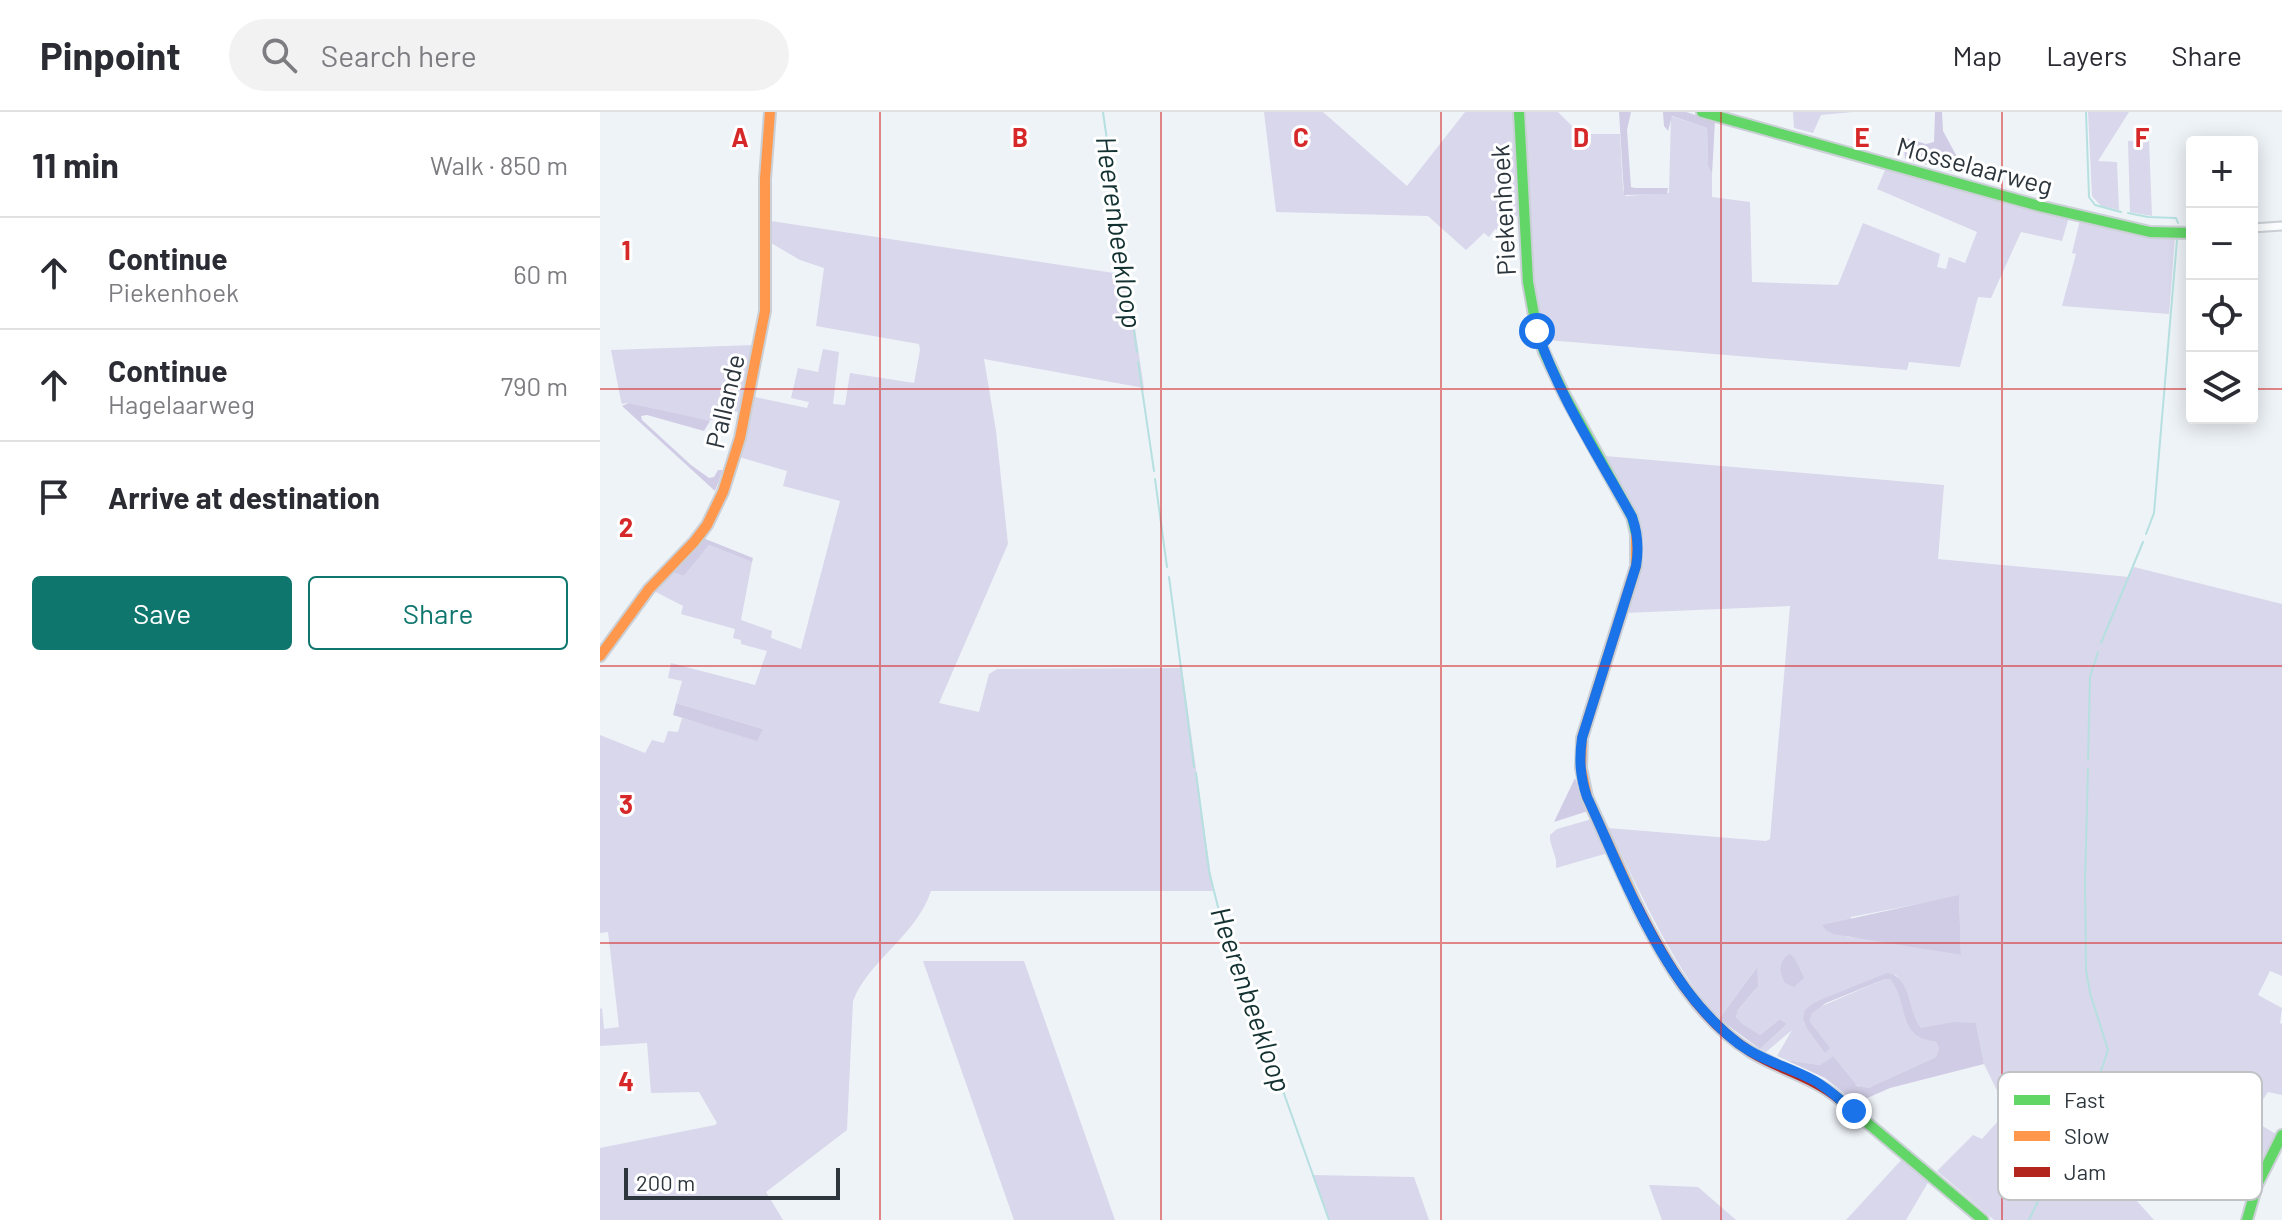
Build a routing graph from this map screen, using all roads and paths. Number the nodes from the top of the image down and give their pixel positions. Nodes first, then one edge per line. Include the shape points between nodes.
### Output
1 (770, 112) edge
2 (1519, 112) edge
3 (1702, 112) edge
4 (2282, 226) edge
5 (2258, 228) edge
6 (2186, 233) edge
7 (600, 656) edge
8 (2282, 1135) edge
9 (2262, 1175) edge
10 (2253, 1200) edge
11 (1983, 1220) edge
12 (2247, 1220) edge

1 - 7 street, Pallande via 765,311 740,438 707,525 649,589
2 - 11 street, Piekenhoek via 1532,310 1544,352 1632,517 1638,538 1636,566 1582,738 1579,764 1587,797 1653,936 1714,1024 1749,1051 1830,1091
3 - 6 street, Mosselaarweg via 2043,207 2150,232
4 - 5 street
8 - 9 street
10 - 12 street

